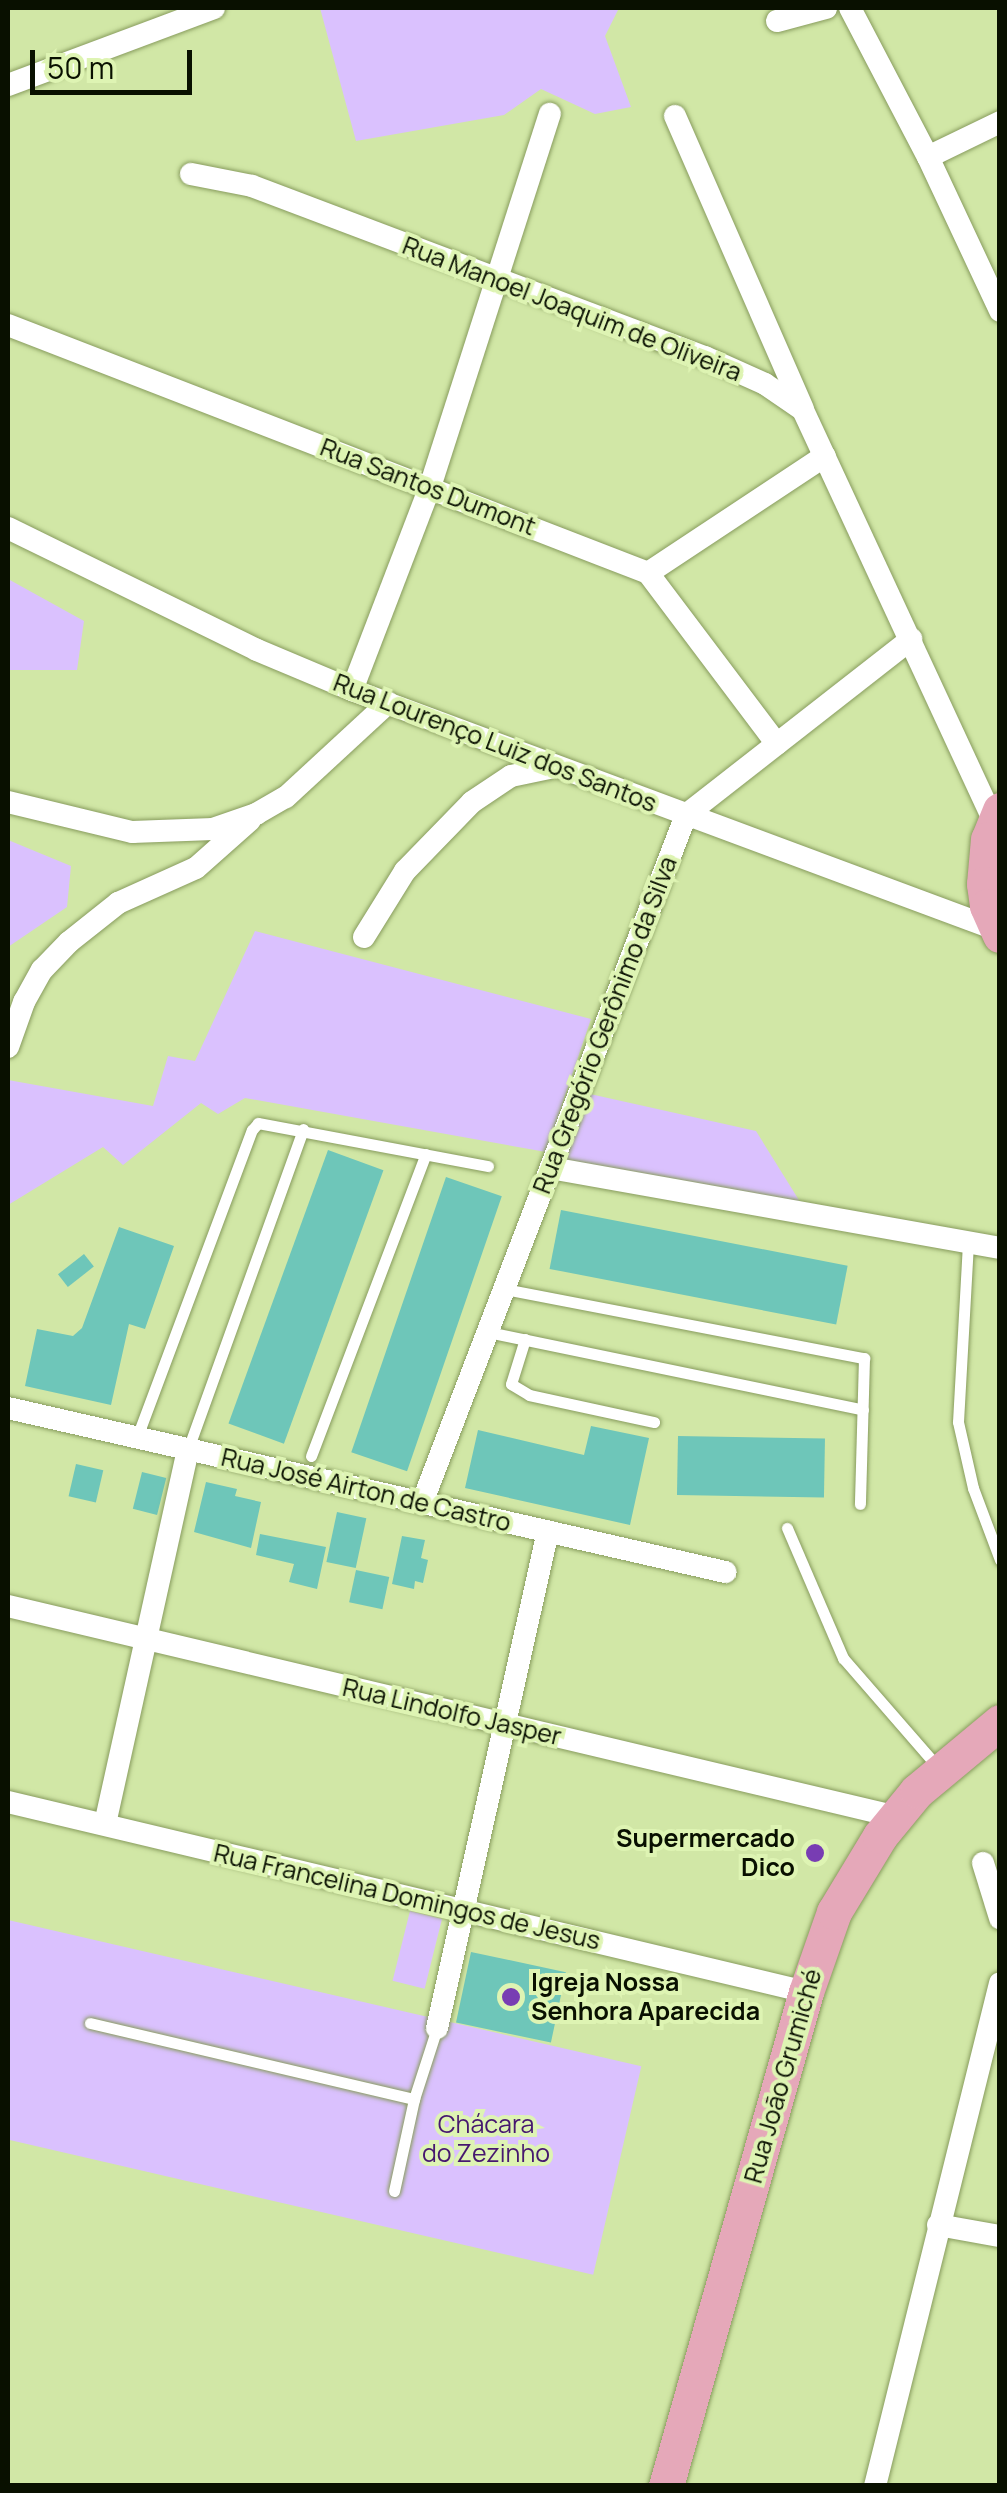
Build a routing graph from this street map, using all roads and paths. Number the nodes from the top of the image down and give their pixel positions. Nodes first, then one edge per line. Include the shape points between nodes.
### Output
1 (214, 8) edge
2 (826, 8) edge
3 (850, 8) edge
4 (778, 21) dead end
5 (8, 85) edge
6 (550, 114) dead end
7 (675, 116) dead end
8 (1000, 122) edge
9 (928, 156) junction
10 (192, 174) dead end
11 (494, 279) junction
12 (1000, 312) edge
13 (8, 325) edge
14 (803, 410) junction
15 (824, 456) junction
16 (430, 487) junction
17 (8, 528) edge
18 (648, 573) junction
19 (911, 639) junction
20 (352, 690) junction
21 (388, 703) junction
22 (777, 744) junction
23 (557, 766) junction
24 (8, 802) edge
25 (256, 814) junction
26 (686, 815) junction
27 (996, 815) edge
28 (997, 932) edge
29 (364, 937) dead end
30 (8, 1047) edge
31 (303, 1129) junction
32 (426, 1154) junction
33 (488, 1166) dead end
34 (551, 1168) junction
35 (968, 1243) junction
36 (1000, 1248) edge
37 (504, 1289) junction
38 (488, 1332) junction
39 (525, 1340) junction
40 (8, 1408) edge
41 (863, 1410) junction
42 (654, 1422) dead end
43 (137, 1438) junction
44 (188, 1449) junction
45 (311, 1456) dead end
46 (422, 1502) junction
47 (860, 1504) dead end
48 (788, 1528) dead end
49 (548, 1532) junction
50 (1000, 1560) edge
51 (725, 1572) dead end
52 (8, 1606) edge
53 (146, 1639) junction
54 (1000, 1722) edge
55 (505, 1724) junction
56 (940, 1770) junction
57 (8, 1802) edge
58 (897, 1817) junction
59 (106, 1824) junction
60 (983, 1863) dead end
61 (463, 1910) junction
62 (1000, 1918) edge
63 (1000, 1983) edge
64 (806, 1992) junction
65 (90, 2023) dead end
66 (437, 2028) joint
67 (414, 2099) junction
68 (394, 2192) dead end
69 (938, 2225) junction
70 (1000, 2236) edge
71 (666, 2486) edge
72 (874, 2486) edge

1 - 5 street
2 - 4 street
3 - 9 street
6 - 11 street
7 - 14 street
8 - 9 street
9 - 12 street
10 - 11 street, Rua Manoel Joaquim de Oliveira via 252,186
11 - 14 street, Rua Manoel Joaquim de Oliveira via 705,356
11 - 16 street
13 - 16 street, Rua Santos Dumont
14 - 15 street
15 - 18 street
15 - 19 street
16 - 18 street, Rua Santos Dumont
16 - 20 street
17 - 20 street, Rua Lourenço Luiz dos Santos
18 - 22 street
19 - 22 street
19 - 27 street
20 - 21 street, Rua Lourenço Luiz dos Santos
21 - 23 street, Rua Lourenço Luiz dos Santos
21 - 25 street via 300,785
22 - 26 street
23 - 26 street, Rua Lourenço Luiz dos Santos
23 - 29 street via 511,776 472,802 405,871
24 - 25 street via 153,834 213,829
25 - 30 street via 196,868 118,903 69,942 42,970
26 - 28 street, Rua Lourenço Luiz dos Santos
26 - 34 street, Rua Gregório Gerônimo da Silva
27 - 28 main road via 984,884
31 - 32 lane
31 - 43 lane via 258,1123 252,1130
31 - 44 lane
32 - 33 lane
32 - 45 lane
34 - 35 street
34 - 37 street, Rua Gregório Gerônimo da Silva
35 - 36 street
35 - 50 lane via 958,1422
37 - 38 street, Rua Gregório Gerônimo da Silva
37 - 41 lane via 864,1358
38 - 39 lane
38 - 46 street, Rua Gregório Gerônimo da Silva
39 - 41 lane
39 - 42 lane via 511,1384 530,1395
40 - 43 street, Rua José Airton de Castro
41 - 47 lane
43 - 44 street, Rua José Airton de Castro
44 - 46 street, Rua José Airton de Castro
44 - 53 street
46 - 49 street, Rua José Airton de Castro
48 - 56 lane via 843,1658
49 - 51 street, Rua José Airton de Castro
49 - 55 street
52 - 53 street, Rua Lindolfo Jasper
53 - 55 street, Rua Lindolfo Jasper
53 - 59 street
54 - 56 main road, Rua João Grumiché
55 - 58 street, Rua Lindolfo Jasper
55 - 61 street
56 - 58 main road, Rua João Grumiché
57 - 59 street, Rua Francelina Domingos de Jesus
58 - 64 main road, Rua João Grumiché via 846,1888
59 - 61 street, Rua Francelina Domingos de Jesus
60 - 62 street
61 - 64 street, Rua Francelina Domingos de Jesus
61 - 66 street
63 - 69 street
64 - 71 main road, Rua João Grumiché
65 - 67 lane
66 - 67 lane
67 - 68 lane
69 - 70 street
69 - 72 street

